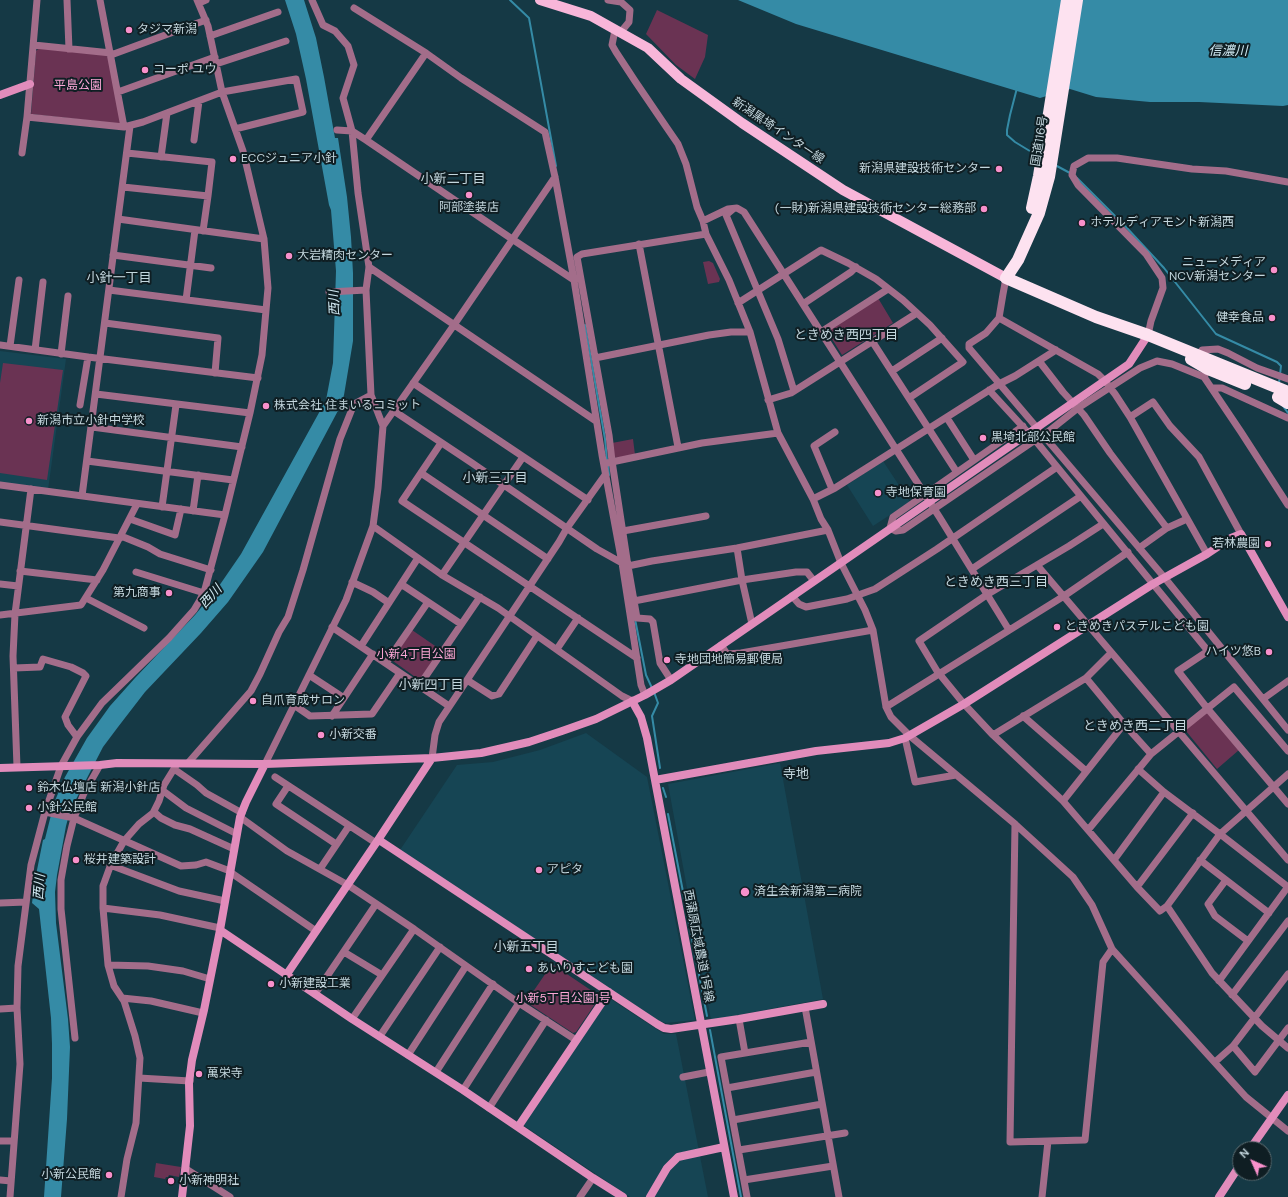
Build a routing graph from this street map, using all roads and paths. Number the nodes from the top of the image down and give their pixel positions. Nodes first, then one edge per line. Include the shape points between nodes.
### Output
1 (37, 0) edge
2 (67, 0) edge
3 (100, 0) edge
4 (206, 0) edge
5 (312, 0) edge
6 (540, 0) edge
7 (608, 0) edge
8 (1067, 0) edge
9 (1077, 0) edge
10 (198, 1) edge
11 (354, 8) dead end
12 (278, 12) dead end
13 (206, 20) junction
14 (618, 31) junction
15 (210, 36) junction
16 (286, 41) dead end
17 (34, 45) junction
18 (69, 49) junction
19 (426, 53) junction
20 (111, 54) junction
21 (216, 60) junction
22 (30, 84) junction
23 (118, 92) junction
24 (222, 92) junction
25 (0, 95) edge
26 (199, 101) junction
27 (167, 113) junction
28 (27, 117) junction
29 (127, 127) junction
30 (235, 129) junction
31 (337, 130) dead end
32 (352, 131) junction
33 (194, 140) dead end
34 (366, 140) junction
35 (22, 153) dead end
36 (127, 153) junction
37 (161, 156) junction
38 (1044, 176) junction
39 (555, 177) junction
40 (1288, 182) edge
41 (122, 187) junction
42 (208, 196) junction
43 (734, 208) junction
44 (118, 219) junction
45 (703, 221) junction
46 (195, 230) junction
47 (203, 231) junction
48 (706, 234) junction
49 (264, 239) junction
50 (512, 239) junction
51 (639, 244) junction
52 (113, 255) junction
53 (190, 266) junction
54 (369, 267) junction
55 (211, 268) dead end
56 (856, 268) junction
57 (784, 274) junction
58 (1006, 278) junction
59 (577, 279) junction
60 (18, 280) dead end
61 (43, 282) dead end
62 (888, 289) junction
63 (109, 290) junction
64 (366, 290) junction
65 (758, 291) junction
66 (329, 292) dead end
67 (68, 296) dead end
68 (186, 300) junction
69 (738, 303) junction
70 (803, 304) junction
71 (266, 310) junction
72 (917, 313) junction
73 (999, 318) junction
74 (105, 323) junction
75 (454, 325) junction
76 (750, 332) junction
77 (821, 332) junction
78 (1148, 335) junction
79 (942, 338) junction
80 (872, 341) junction
81 (0, 345) edge
82 (10, 346) junction
83 (658, 346) junction
84 (35, 350) junction
85 (1056, 350) junction
86 (61, 354) junction
87 (1198, 356) junction
88 (88, 357) junction
89 (595, 358) junction
90 (100, 359) junction
91 (840, 361) junction
92 (1039, 361) junction
93 (892, 371) junction
94 (215, 373) junction
95 (1206, 373) junction
96 (258, 378) junction
97 (413, 383) junction
98 (999, 384) junction
99 (1110, 387) junction
100 (1212, 388) junction
101 (989, 390) junction
102 (794, 391) junction
103 (1285, 391) edge
104 (96, 394) junction
105 (371, 395) junction
106 (909, 398) junction
107 (768, 400) junction
108 (80, 405) dead end
109 (176, 405) junction
110 (1078, 408) junction
111 (394, 411) junction
112 (250, 413) junction
113 (1130, 417) junction
114 (947, 418) junction
115 (1288, 418) edge
116 (596, 421) junction
117 (383, 426) junction
118 (1023, 426) junction
119 (92, 427) junction
120 (929, 428) junction
121 (835, 432) dead end
122 (778, 433) junction
123 (1044, 435) junction
124 (170, 437) junction
125 (1035, 440) junction
126 (441, 443) junction
127 (242, 447) junction
128 (678, 447) junction
129 (895, 450) junction
130 (523, 457) junction
131 (974, 460) junction
132 (87, 461) junction
133 (612, 461) junction
134 (603, 464) junction
135 (1057, 467) junction
136 (166, 471) junction
137 (956, 471) junction
138 (421, 473) junction
139 (198, 475) junction
140 (605, 475) junction
141 (233, 480) junction
142 (0, 485) edge
143 (504, 485) junction
144 (31, 489) junction
145 (832, 489) junction
146 (924, 494) junction
147 (82, 496) junction
148 (1081, 496) junction
149 (813, 498) junction
150 (588, 500) junction
151 (138, 504) junction
152 (1288, 505) edge
153 (162, 507) junction
154 (181, 509) junction
155 (934, 510) junction
156 (193, 511) junction
157 (225, 515) junction
158 (484, 515) junction
159 (706, 516) dead end
160 (130, 519) junction
161 (1187, 519) junction
162 (0, 522) edge
163 (1103, 524) junction
164 (26, 525) junction
165 (373, 526) junction
166 (567, 528) junction
167 (890, 528) junction
168 (1167, 528) junction
169 (828, 530) junction
170 (623, 531) junction
171 (1241, 534) junction
172 (120, 537) junction
173 (953, 538) junction
174 (465, 543) junction
175 (737, 548) junction
176 (1139, 548) junction
177 (1128, 552) junction
178 (1207, 554) junction
179 (418, 558) junction
180 (548, 559) junction
181 (841, 562) junction
182 (625, 565) junction
183 (1037, 565) junction
184 (972, 569) junction
185 (210, 570) junction
186 (20, 571) junction
187 (136, 572) dead end
188 (442, 575) junction
189 (1164, 577) junction
190 (96, 580) junction
191 (742, 580) junction
192 (814, 581) junction
193 (352, 582) junction
194 (0, 584) edge
195 (401, 584) junction
196 (1153, 584) junction
197 (18, 586) junction
198 (530, 587) junction
199 (204, 593) junction
200 (988, 594) junction
201 (792, 596) junction
202 (858, 596) junction
203 (1064, 596) junction
204 (480, 597) junction
205 (86, 598) junction
206 (634, 601) junction
207 (428, 602) junction
208 (389, 603) junction
209 (14, 614) junction
210 (0, 615) edge
211 (510, 617) junction
212 (1288, 617) edge
213 (578, 618) junction
214 (461, 624) junction
215 (752, 624) junction
216 (1087, 624) junction
217 (332, 627) junction
218 (144, 628) dead end
219 (873, 630) junction
220 (1009, 630) junction
221 (537, 636) junction
222 (721, 645) junction
223 (361, 646) junction
224 (557, 649) junction
225 (1112, 653) junction
226 (373, 654) junction
227 (637, 658) junction
228 (386, 663) junction
229 (14, 668) junction
230 (400, 673) junction
231 (940, 674) junction
232 (309, 675) junction
233 (1086, 678) junction
234 (467, 680) junction
235 (671, 680) junction
236 (1288, 681) edge
237 (419, 686) junction
238 (645, 695) junction
239 (344, 698) junction
240 (1263, 699) junction
241 (632, 701) junction
242 (964, 704) junction
243 (294, 706) junction
244 (450, 706) junction
245 (886, 707) junction
246 (1207, 708) junction
247 (332, 716) junction
248 (1023, 716) junction
249 (1124, 724) junction
250 (1288, 730) edge
251 (1178, 731) junction
252 (993, 735) junction
253 (77, 737) junction
254 (908, 737) junction
255 (1288, 751) edge
256 (1151, 754) junction
257 (432, 758) junction
258 (188, 763) junction
259 (265, 764) junction
260 (99, 765) junction
261 (64, 766) junction
262 (175, 766) junction
263 (17, 767) junction
264 (0, 768) edge
265 (1138, 769) junction
266 (1086, 771) junction
267 (1288, 774) edge
268 (956, 775) junction
269 (275, 777) dead end
270 (654, 780) junction
271 (288, 786) junction
272 (1273, 787) junction
273 (162, 790) junction
274 (1164, 792) junction
275 (1063, 801) junction
276 (1288, 804) edge
277 (1245, 811) junction
278 (47, 812) junction
279 (154, 812) junction
280 (1193, 813) junction
281 (241, 815) junction
282 (74, 818) junction
283 (1015, 824) junction
284 (349, 826) junction
285 (1088, 830) junction
286 (237, 834) junction
287 (1220, 834) junction
288 (124, 840) junction
289 (377, 842) junction
290 (336, 844) junction
291 (234, 849) junction
292 (1114, 860) junction
293 (1200, 860) junction
294 (1288, 860) edge
295 (110, 865) junction
296 (320, 869) junction
297 (230, 871) junction
298 (1226, 880) junction
299 (348, 885) junction
300 (1137, 887) junction
301 (1288, 888) edge
302 (225, 901) junction
303 (26, 902) junction
304 (0, 903) edge
305 (376, 904) junction
306 (1167, 906) junction
307 (103, 908) junction
308 (1269, 913) junction
309 (1288, 922) edge
310 (220, 929) junction
311 (414, 929) junction
312 (316, 930) junction
313 (1248, 941) junction
314 (440, 948) junction
315 (1112, 949) junction
316 (344, 952) junction
317 (108, 965) junction
318 (466, 966) junction
319 (287, 974) junction
320 (1288, 974) edge
321 (382, 975) junction
322 (210, 979) junction
323 (1219, 981) junction
324 (493, 984) junction
325 (609, 992) junction
326 (315, 994) junction
327 (1232, 995) junction
328 (122, 998) junction
329 (519, 1003) junction
330 (823, 1004) dead end
331 (805, 1007) junction
332 (0, 1008) edge
333 (17, 1008) junction
334 (203, 1012) junction
335 (352, 1018) junction
336 (1254, 1018) junction
337 (739, 1019) junction
338 (546, 1020) junction
339 (701, 1024) junction
340 (1288, 1028) edge
341 (380, 1036) junction
342 (75, 1038) dead end
343 (576, 1040) junction
344 (1278, 1040) junction
345 (811, 1042) junction
346 (1233, 1046) junction
347 (1288, 1048) edge
348 (745, 1053) junction
349 (408, 1055) junction
350 (1215, 1062) junction
351 (436, 1072) junction
352 (710, 1072) junction
353 (816, 1072) junction
354 (683, 1077) dead end
355 (139, 1078) junction
356 (190, 1081) junction
357 (727, 1088) junction
358 (463, 1090) junction
359 (1288, 1095) edge
360 (822, 1104) junction
361 (489, 1108) junction
362 (1271, 1118) junction
363 (733, 1120) junction
364 (518, 1127) junction
365 (1288, 1131) edge
366 (845, 1132) dead end
367 (828, 1136) junction
368 (0, 1141) edge
369 (14, 1141) junction
370 (1048, 1141) junction
371 (1255, 1141) edge
372 (724, 1147) junction
373 (739, 1150) junction
374 (833, 1166) junction
375 (186, 1169) junction
376 (1232, 1177) edge
377 (593, 1178) junction
378 (0, 1180) edge
379 (744, 1180) junction
380 (11, 1181) junction
381 (10, 1197) edge
382 (121, 1197) edge
383 (182, 1197) edge
384 (230, 1197) edge
385 (580, 1197) edge
386 (623, 1197) edge
387 (650, 1197) edge
388 (734, 1197) edge
389 (747, 1197) edge
390 (839, 1197) edge
391 (1042, 1197) edge
392 (1219, 1197) edge

1 - 17 street
2 - 18 street
3 - 20 street
4 - 10 street
5 - 32 street via 323,25 335,31 348,46 354,65 343,98
6 - 14 main road, 新潟黒埼インター線 via 591,16
7 - 14 street via 621,2 630,10 629,22
8 - 38 highway, 国道116号
9 - 38 highway, 国道116号
10 - 13 street
11 - 19 street
12 - 15 street
13 - 15 street
13 - 20 street
14 - 45 street via 612,44 681,151
14 - 58 main road, 新潟黒埼インター線 via 648,48 681,79 742,123 843,190
15 - 21 street
16 - 21 street
17 - 18 street
17 - 22 street
18 - 20 street
19 - 34 street
19 - 39 street via 545,132
20 - 23 street
21 - 23 street
21 - 24 street
22 - 25 street
22 - 28 street
23 - 29 street
24 - 26 street
24 - 30 street
24 - 30 street via 296,79 302,112
26 - 27 street
26 - 33 street
27 - 29 street
27 - 37 street
28 - 29 street
28 - 35 street
29 - 36 street
30 - 49 street via 243,151
31 - 32 street
32 - 34 street
32 - 54 street
34 - 50 street
36 - 37 street
36 - 41 street
37 - 42 street via 212,162
38 - 58 highway, 国道116号 via 1031,213 1010,258
39 - 50 street
39 - 59 street
40 - 78 street via 1226,171 1192,169 1117,158 1088,158 1074,166 1072,175 1078,185 1146,254 1162,278 1163,288
41 - 42 street
41 - 44 street
42 - 47 street
43 - 45 street
43 - 57 street via 744,212
43 - 65 street via 726,215
44 - 46 street
44 - 52 street
45 - 48 street
46 - 47 street
46 - 53 street
47 - 49 street
48 - 51 street
48 - 69 street
49 - 71 street via 268,288
50 - 59 street
50 - 75 street
51 - 59 street via 582,254 577,257
51 - 83 street
52 - 53 street
52 - 63 street
53 - 55 street
53 - 68 street
54 - 64 street
54 - 75 street
56 - 57 street via 821,250
56 - 62 street
56 - 70 street
57 - 65 street
57 - 70 street
58 - 73 street
58 - 78 highway via 1096,317
59 - 89 street
59 - 116 street
60 - 82 street
61 - 84 street
62 - 72 street
62 - 77 street
63 - 68 street
63 - 74 street
64 - 66 street
64 - 105 street
65 - 69 street
65 - 102 street via 778,339
67 - 86 street
68 - 71 street
69 - 76 street
70 - 77 street
71 - 96 street
72 - 79 street
72 - 80 street
73 - 85 street
73 - 98 street via 986,333 969,344 969,348
74 - 90 street
74 - 94 street via 218,338
75 - 97 street
75 - 116 street
76 - 83 street via 709,335
76 - 107 street
77 - 91 street
78 - 87 highway
78 - 95 highway
78 - 167 street via 1129,364
79 - 93 street
79 - 106 street via 963,362
80 - 91 street
80 - 93 street
81 - 82 street
82 - 84 street
83 - 89 street
83 - 128 street
84 - 86 street
85 - 92 street
85 - 99 street via 1098,374
86 - 88 street
87 - 103 highway
87 - 103 street via 1202,350 1218,349 1228,353 1257,368
88 - 90 street
88 - 108 street
89 - 133 street
90 - 94 street
90 - 104 street
91 - 102 street
91 - 129 street
92 - 98 street
92 - 110 street
93 - 106 street
94 - 96 street
95 - 99 street via 1157,361 1140,368
95 - 100 street
95 - 103 highway
96 - 112 street
97 - 111 street
97 - 130 street
98 - 101 street
98 - 123 street
99 - 110 street
99 - 113 street
100 - 115 street via 1222,388
100 - 152 street
101 - 114 street
101 - 118 street
102 - 107 street
104 - 109 street
104 - 119 street
105 - 117 street
105 - 258 street via 354,404 340,439 288,617 260,674 251,691
106 - 120 street
107 - 122 street
109 - 112 street
109 - 124 street
110 - 123 street
110 - 168 street
111 - 117 street
111 - 126 street
112 - 127 street
113 - 161 street
113 - 171 street via 1152,402 1199,457
114 - 120 street
114 - 131 street
116 - 134 street
117 - 165 street
118 - 125 street
118 - 131 street
119 - 124 street
119 - 132 street
120 - 129 street
120 - 137 street
121 - 145 street via 814,446
122 - 128 street
122 - 149 street
123 - 176 street
124 - 127 street
124 - 136 street
125 - 135 street
125 - 155 street
126 - 138 street
126 - 143 street
127 - 141 street
128 - 133 street
129 - 145 street
129 - 146 street
130 - 143 street
130 - 150 street
131 - 137 street
132 - 136 street
132 - 147 street
133 - 134 street
133 - 170 street
134 - 140 street
135 - 148 street
135 - 173 street
136 - 139 street
136 - 153 street
137 - 146 street
138 - 158 street
138 - 174 street via 402,501
139 - 141 street
139 - 156 street
140 - 150 street
140 - 182 street
141 - 157 street
142 - 144 street
143 - 158 street
143 - 166 street
144 - 147 street
144 - 164 street
145 - 149 street
146 - 155 street
146 - 167 street via 892,516
147 - 151 street
148 - 163 street
148 - 184 street
149 - 169 street
150 - 166 street
151 - 153 street
151 - 160 street
153 - 154 street
154 - 156 street
154 - 160 street via 175,535
155 - 167 street via 903,530 896,531
155 - 173 street
156 - 157 street
157 - 185 street
158 - 174 street
158 - 180 street
159 - 170 street
160 - 172 street
161 - 168 street
161 - 178 street
162 - 164 street
163 - 177 street
163 - 183 street
164 - 172 street
164 - 186 street
165 - 179 street
165 - 193 street
166 - 180 street
166 - 182 street
167 - 181 street
168 - 176 street
169 - 175 street
169 - 181 street
170 - 182 street
171 - 178 street
171 - 212 street
172 - 185 street via 160,554
172 - 190 street
173 - 184 street
173 - 202 street via 875,588
174 - 188 street
174 - 198 street
175 - 182 street
175 - 191 street
176 - 189 street
177 - 196 street
177 - 203 street
178 - 189 street
179 - 188 street
179 - 195 street
180 - 198 street
181 - 192 street
181 - 202 street
182 - 206 street
182 - 227 street
183 - 200 street
183 - 203 street
184 - 200 street
185 - 199 street
186 - 190 street
186 - 197 street
187 - 199 street
188 - 204 street
189 - 196 street
189 - 240 street
190 - 205 street
191 - 192 street via 807,572
191 - 206 street
191 - 215 street
192 - 201 street
193 - 208 street
193 - 217 street
194 - 197 street
195 - 207 street
195 - 208 street
196 - 216 street
196 - 246 street via 1208,651 1178,671
197 - 209 street
198 - 211 street
198 - 213 street
199 - 253 street via 183,623 102,703
200 - 220 street
200 - 231 street via 919,641
201 - 202 street via 806,607
201 - 215 street
202 - 219 street
203 - 216 street
203 - 220 street
204 - 211 street
204 - 214 street
205 - 209 street via 81,606
205 - 218 street
206 - 235 street via 637,618 650,619 653,622 660,664
207 - 214 street
207 - 228 street
208 - 223 street
209 - 210 street
209 - 229 street
211 - 221 street
211 - 234 street
213 - 224 street
213 - 227 street
214 - 237 street
215 - 222 street
216 - 225 street
216 - 242 street
217 - 223 street
217 - 232 street
219 - 222 street via 741,653 727,654
219 - 245 street
220 - 231 street
221 - 224 street
221 - 234 street via 499,694 492,696
222 - 235 street
223 - 226 street
224 - 241 street
225 - 233 street
225 - 251 street
226 - 228 street
226 - 239 street
227 - 238 street
228 - 230 street
229 - 253 street via 40,667 43,659 71,666 86,676 65,717
229 - 263 street
230 - 237 street
230 - 247 street via 372,714
231 - 242 street
231 - 245 street
232 - 239 street
232 - 243 street
233 - 248 street
233 - 249 street
234 - 244 street
235 - 238 street
236 - 240 street
237 - 244 street
238 - 241 street
239 - 247 street
240 - 250 street
241 - 257 street via 596,718 529,742 481,753
241 - 270 street, 西蒲原広域農道 1号線 via 644,726
242 - 252 street
242 - 254 street
243 - 247 street via 310,716
243 - 259 street
244 - 257 street via 436,728
245 - 254 street
246 - 251 street
246 - 255 street via 1234,687
246 - 272 street
248 - 252 street
248 - 266 street
249 - 256 street
249 - 266 street
251 - 256 street
251 - 277 street
252 - 275 street
253 - 261 street
254 - 268 street
254 - 268 street via 915,782
254 - 270 street via 889,743 816,751
256 - 265 street
257 - 259 street
257 - 289 street
258 - 259 street
258 - 262 street
259 - 281 street
260 - 261 street
260 - 262 street via 117,763
260 - 282 street
261 - 263 street
261 - 278 street
262 - 273 street
262 - 281 street via 206,793
263 - 264 street
265 - 274 street
265 - 285 street
266 - 275 street
267 - 272 street
268 - 283 street
269 - 271 street
270 - 339 street, 西蒲原広域農道 1号線
271 - 284 street
271 - 290 street via 276,804
272 - 276 street
272 - 277 street
273 - 279 street
273 - 286 street via 186,808
274 - 280 street
274 - 292 street
275 - 285 street
277 - 287 street
277 - 294 street
278 - 282 street
278 - 303 street via 31,865
279 - 288 street
279 - 291 street via 175,826 190,829
280 - 287 street
280 - 300 street
281 - 286 street
281 - 296 street via 287,851
282 - 288 street
282 - 342 street via 61,880 60,909
283 - 315 street via 1073,877 1092,904
283 - 370 street via 1010,1142
284 - 289 street
284 - 290 street
285 - 292 street
286 - 291 street
287 - 293 street
287 - 301 street
288 - 295 street
288 - 297 street via 181,866 206,862
289 - 299 street
289 - 325 street
290 - 296 street
291 - 297 street
292 - 300 street
293 - 298 street
293 - 306 street
295 - 302 street via 179,891
295 - 307 street via 103,886
296 - 299 street
297 - 302 street
297 - 312 street
298 - 308 street
298 - 313 street via 1208,904 1215,916
299 - 305 street
299 - 312 street
300 - 306 street via 1160,911
301 - 308 street
302 - 310 street
303 - 304 street
303 - 333 street via 18,966
305 - 311 street
305 - 316 street
306 - 323 street
307 - 310 street via 160,915
307 - 317 street
308 - 313 street
309 - 327 street
310 - 319 street
310 - 322 street
311 - 314 street
311 - 321 street
312 - 319 street
313 - 323 street
314 - 318 street
314 - 341 street
315 - 350 street
315 - 370 street via 1103,962 1085,1140
316 - 321 street
316 - 326 street
317 - 322 street via 148,966
317 - 328 street via 114,986
318 - 324 street
318 - 349 street
319 - 326 street
320 - 336 street
321 - 335 street
322 - 334 street
323 - 327 street
324 - 329 street
324 - 351 street
325 - 339 street via 664,1028
325 - 343 street
326 - 335 street
327 - 336 street
328 - 334 street
328 - 355 street via 140,1058
329 - 338 street
329 - 358 street
330 - 331 street
331 - 337 street
331 - 345 street
332 - 333 street
333 - 369 street via 20,1064
334 - 356 street
335 - 341 street
336 - 344 street
336 - 346 street
337 - 339 street
337 - 348 street
338 - 343 street
338 - 361 street
339 - 352 street, 西蒲原広域農道 1号線
340 - 344 street
341 - 349 street
343 - 364 street
344 - 346 street via 1255,1072
344 - 347 street
345 - 348 street
345 - 353 street
346 - 350 street
348 - 357 street via 721,1057
349 - 351 street
350 - 362 street via 1246,1096
351 - 358 street
352 - 354 street
352 - 372 street, 西蒲原広域農道 1号線
353 - 357 street
353 - 360 street
355 - 356 street
355 - 382 street via 136,1123
356 - 375 street via 190,1126
357 - 363 street
358 - 361 street
359 - 362 street
360 - 363 street
360 - 367 street
361 - 364 street
362 - 365 street
362 - 371 street
363 - 373 street
364 - 377 street
366 - 367 street
367 - 373 street
367 - 374 street
368 - 369 street
369 - 380 street
370 - 391 street
372 - 387 street via 678,1157 667,1168
372 - 388 street, 西蒲原広域農道 1号線
373 - 379 street
374 - 379 street
374 - 390 street
375 - 383 street
375 - 384 street
376 - 392 street
377 - 385 street
377 - 386 street
378 - 380 street
379 - 389 street
380 - 381 street

